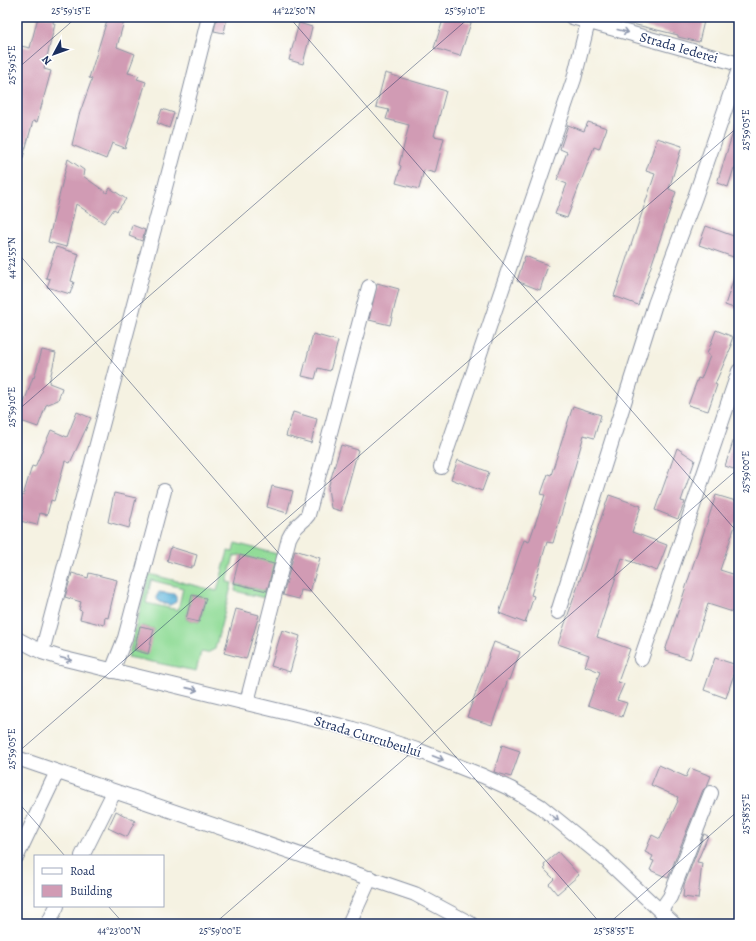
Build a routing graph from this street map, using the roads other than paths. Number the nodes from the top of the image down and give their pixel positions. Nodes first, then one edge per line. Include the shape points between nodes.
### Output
1 (209, 17) edge
2 (572, 17) edge
3 (588, 22) junction
4 (739, 64) edge
5 (739, 69) edge
6 (369, 287) dead end
7 (739, 371) edge
8 (441, 468) dead end
9 (164, 491) dead end
10 (558, 612) dead end
11 (17, 639) edge
12 (42, 652) junction
13 (641, 659) dead end
14 (112, 671) junction
15 (247, 702) junction
16 (17, 758) edge
17 (57, 772) junction
18 (114, 792) junction
19 (711, 793) dead end
20 (82, 855) edge
21 (17, 856) edge
22 (370, 878) junction
23 (56, 907) edge
24 (662, 910) junction
25 (48, 924) edge
26 (349, 924) edge
27 (470, 924) edge
28 (674, 924) edge

1 - 12 street
2 - 3 street, Strada Iederei
3 -> 4 street, Strada Iederei
3 - 8 street via 574,79
5 - 10 street via 655,304
6 - 15 street via 308,515 297,524 290,538
7 - 13 street
9 - 14 street via 125,638
11 - 12 street, Strada Curcubeului
12 -> 14 street, Strada Curcubeului
14 -> 15 street, Strada Curcubeului
15 -> 24 street, Strada Curcubeului via 357,730 420,751 511,789 540,806 574,833
16 - 17 street
17 - 18 street
17 - 21 street
18 - 20 street
18 - 22 street
19 - 24 street
22 - 26 street
22 - 27 street via 415,894
23 - 25 street
24 - 28 street, Strada Curcubeului

